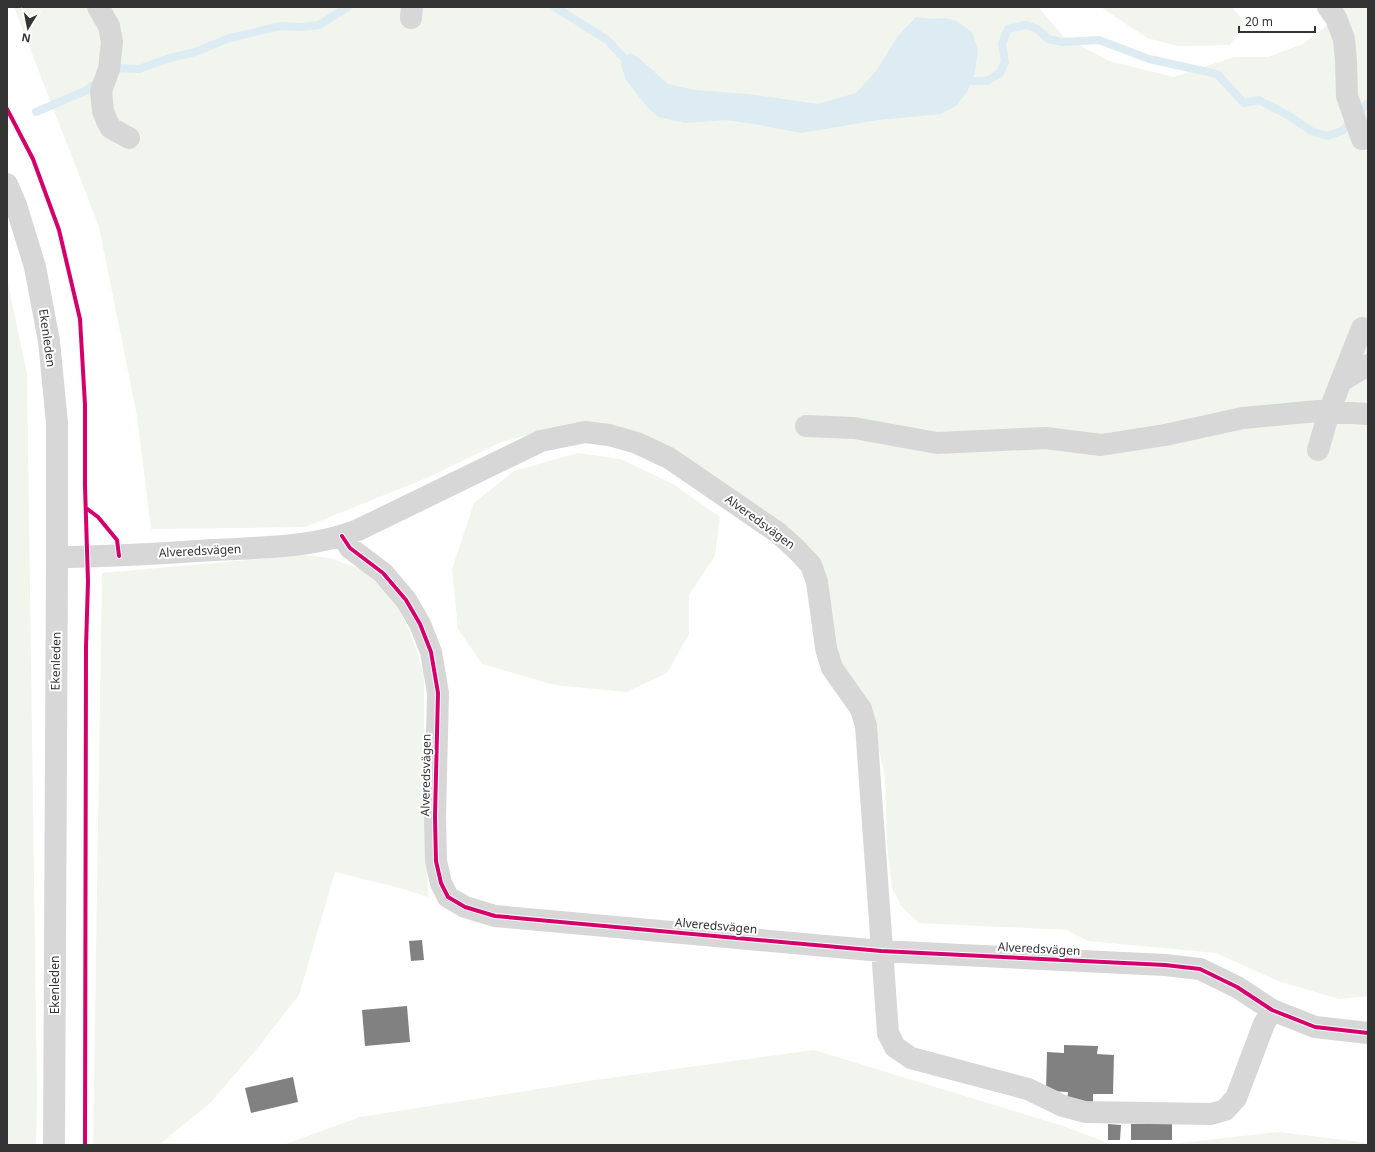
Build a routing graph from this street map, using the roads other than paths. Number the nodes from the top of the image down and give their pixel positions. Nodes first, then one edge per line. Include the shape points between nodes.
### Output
1 (98, 7) edge
2 (1328, 7) edge
3 (129, 138) dead end
4 (1362, 140) dead end
5 (7, 184) edge
6 (1362, 328) dead end
7 (1368, 365) edge
8 (1341, 381) junction
9 (1329, 412) junction
10 (1368, 414) edge
11 (806, 426) dead end
12 (1318, 450) dead end
13 (342, 536) junction
14 (57, 557) junction
15 (881, 951) junction
16 (1272, 1010) junction
17 (1368, 1033) edge
18 (54, 1145) edge

1 - 3 street via 109,26 112,42 109,69 104,83 103,111 111,128
2 - 4 street via 1336,18 1344,39 1347,96
5 - 14 street, Ekenleden via 16,204 35,267 49,341 56,423
6 - 8 street
7 - 8 street
8 - 9 street
9 - 10 street
9 - 11 street via 1243,418 1165,435 1102,445 1046,438 938,443 854,428
9 - 12 street
13 - 14 street, Alveredsvägen via 304,545 119,556
13 - 15 street, Alveredsvägen via 350,548 384,574 406,600 420,624 431,652 438,693 436,861 441,883 448,897 465,908 494,916
13 - 15 street, Alveredsvägen via 541,441 585,432 609,434 637,443 669,458 777,532 811,565 817,582 826,648 832,668 861,709 866,726
14 - 18 street, Ekenleden
15 - 16 street, Alveredsvägen via 1165,965 1200,969 1237,987
15 - 16 street via 888,1032 895,1047 911,1058 1028,1090 1063,1106 1085,1112 1211,1114 1225,1110 1236,1098 1264,1024
16 - 17 street, Alveredsvägen via 1315,1027

